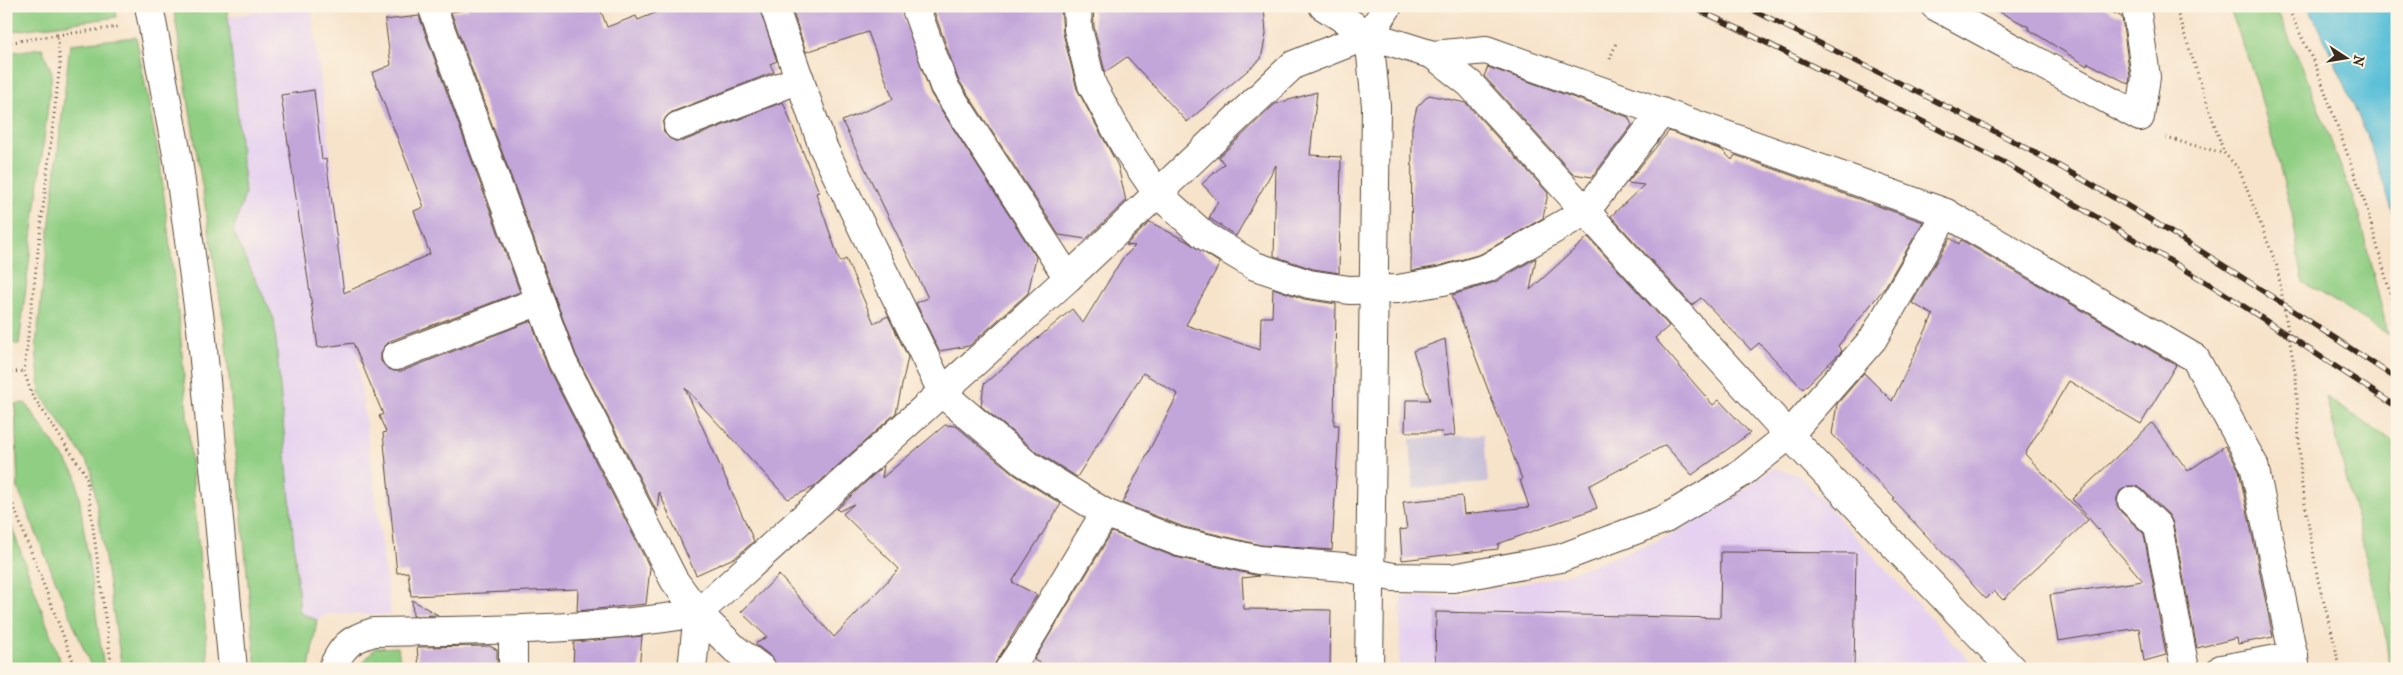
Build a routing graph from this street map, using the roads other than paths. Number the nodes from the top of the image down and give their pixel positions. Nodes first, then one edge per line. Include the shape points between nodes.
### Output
1 (149, 6) edge
2 (432, 6) edge
3 (774, 6) edge
4 (915, 6) edge
5 (1077, 6) edge
6 (1323, 6) edge
7 (1388, 6) edge
8 (1935, 6) edge
9 (2136, 6) edge
10 (1370, 35) junction
11 (1433, 55) junction
12 (800, 79) junction
13 (1662, 112) junction
14 (678, 126) dead end
15 (1157, 193) junction
16 (1586, 212) junction
17 (1946, 213) junction
18 (1068, 278) junction
19 (1372, 290) junction
20 (540, 301) junction
21 (396, 356) dead end
22 (943, 394) junction
23 (1789, 435) junction
24 (2132, 501) dead end
25 (1105, 513) junction
26 (1370, 572) junction
27 (698, 613) junction
28 (513, 630) junction
29 (2295, 662) edge
30 (233, 669) edge
31 (332, 669) edge
32 (513, 669) edge
33 (692, 669) edge
34 (762, 669) edge
35 (1009, 669) edge
36 (1368, 669) edge
37 (2012, 669) edge
38 (2185, 669) edge
39 (2221, 669) edge

1 - 30 street via 178,160 201,328
2 - 20 street
3 - 12 street
4 - 18 street via 944,86
5 - 15 street via 1078,30 1092,85 1125,146
6 - 10 street
7 - 10 street
8 - 9 street via 2140,117 2146,77
10 - 11 street
10 - 15 street via 1293,65
10 - 19 street via 1376,106
11 - 13 street via 1486,50
11 - 16 street via 1470,84
12 - 14 street
12 - 22 street via 823,147
13 - 16 street
13 - 17 street
15 - 18 street
15 - 19 street via 1205,236 1255,266 1309,284
16 - 19 street via 1487,268 1443,282
16 - 23 street
17 - 23 street via 1873,339
17 - 29 street via 2195,358 2254,465
18 - 22 street
19 - 26 street
20 - 21 street
20 - 27 street via 562,361 674,580
22 - 25 street via 1025,463
22 - 27 street
23 - 26 street via 1742,473 1665,519 1561,558 1452,578 1394,577
23 - 37 street
24 - 38 street via 2158,526
25 - 26 street via 1178,542 1259,560
25 - 35 street
26 - 36 street
27 - 28 street via 646,622
27 - 33 street
27 - 34 street via 735,649
28 - 31 street via 374,632 348,643
28 - 32 street
29 - 39 street

